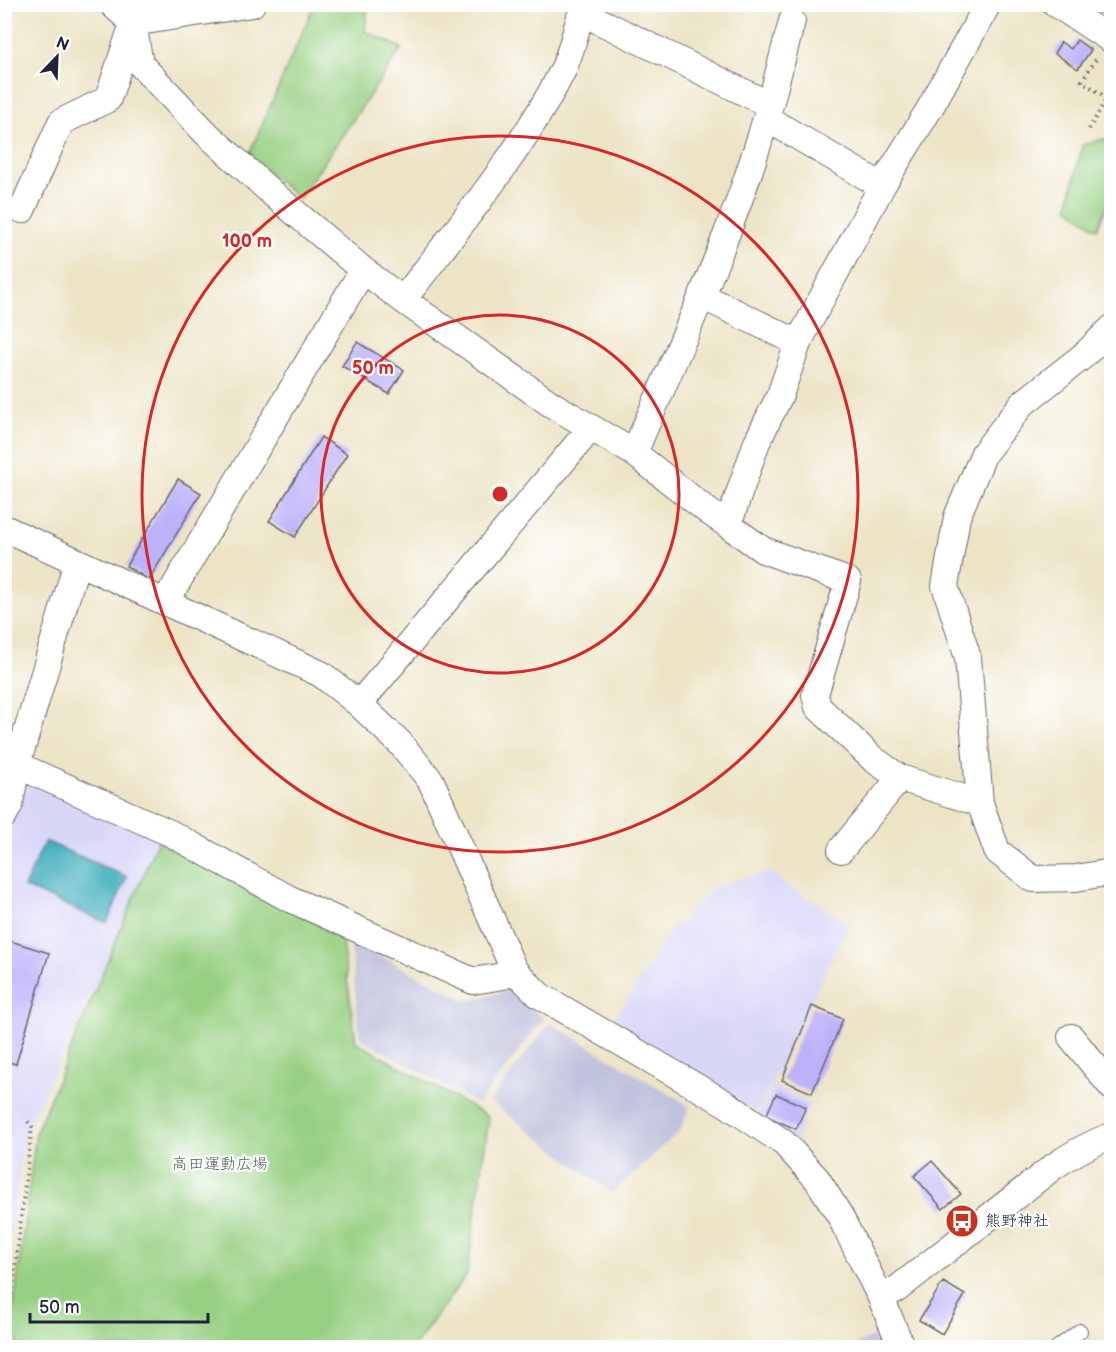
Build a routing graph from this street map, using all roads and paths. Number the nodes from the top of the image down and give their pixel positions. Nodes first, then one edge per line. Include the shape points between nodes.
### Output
1 (112, 4) edge
2 (252, 4) edge
3 (988, 4) edge
4 (1056, 4) edge
5 (583, 8) edge
6 (792, 21) dead end
7 (133, 23) junction
8 (1105, 45) edge
9 (768, 111) junction
10 (1089, 129) dead end
11 (882, 186) junction
12 (22, 210) dead end
13 (363, 270) junction
14 (702, 296) junction
15 (403, 300) junction
16 (1112, 328) edge
17 (798, 343) junction
18 (590, 429) junction
19 (633, 453) junction
20 (728, 525) junction
21 (4, 528) edge
22 (77, 562) junction
23 (166, 601) junction
24 (359, 704) junction
25 (17, 765) junction
26 (900, 778) junction
27 (980, 803) junction
28 (4, 815) edge
29 (840, 850) dead end
30 (1112, 872) edge
31 (514, 970) junction
32 (1071, 1037) dead end
33 (1112, 1087) edge
34 (25, 1118) dead end
35 (1112, 1136) edge
36 (881, 1298) junction
37 (4, 1317) edge
38 (1080, 1331) dead end
39 (902, 1347) edge
40 (1057, 1347) edge

1 - 7 street
2 - 7 street
3 - 11 street
4 - 8 street via 1110,39
5 - 9 street
5 - 15 street via 562,72 541,108 507,162
6 - 9 street
7 - 12 street via 108,99 61,122
7 - 13 street via 140,64 207,134
8 - 10 path via 1082,81 1107,98
9 - 11 street
9 - 14 street via 754,161
11 - 17 street
13 - 15 street
13 - 23 street
14 - 17 street
14 - 19 street
15 - 18 street
16 - 27 street via 1022,404 984,453 957,517 945,586 968,658
17 - 20 street via 780,395 757,441
18 - 19 street
18 - 24 street
19 - 20 street
20 - 26 street via 763,550 848,581 815,695 818,707 873,759
21 - 22 street
22 - 23 street
22 - 25 street
23 - 24 street via 321,674
24 - 31 street via 400,742 431,781
25 - 28 street via 10,804
25 - 31 street via 170,833 288,898 473,981
26 - 27 street
26 - 29 street
27 - 30 street via 997,851 1033,879
31 - 36 street via 539,995 728,1105 784,1143 829,1197
32 - 33 street
34 - 37 path via 32,1127 11,1300
35 - 36 street via 1061,1162
36 - 39 street
38 - 40 lane

